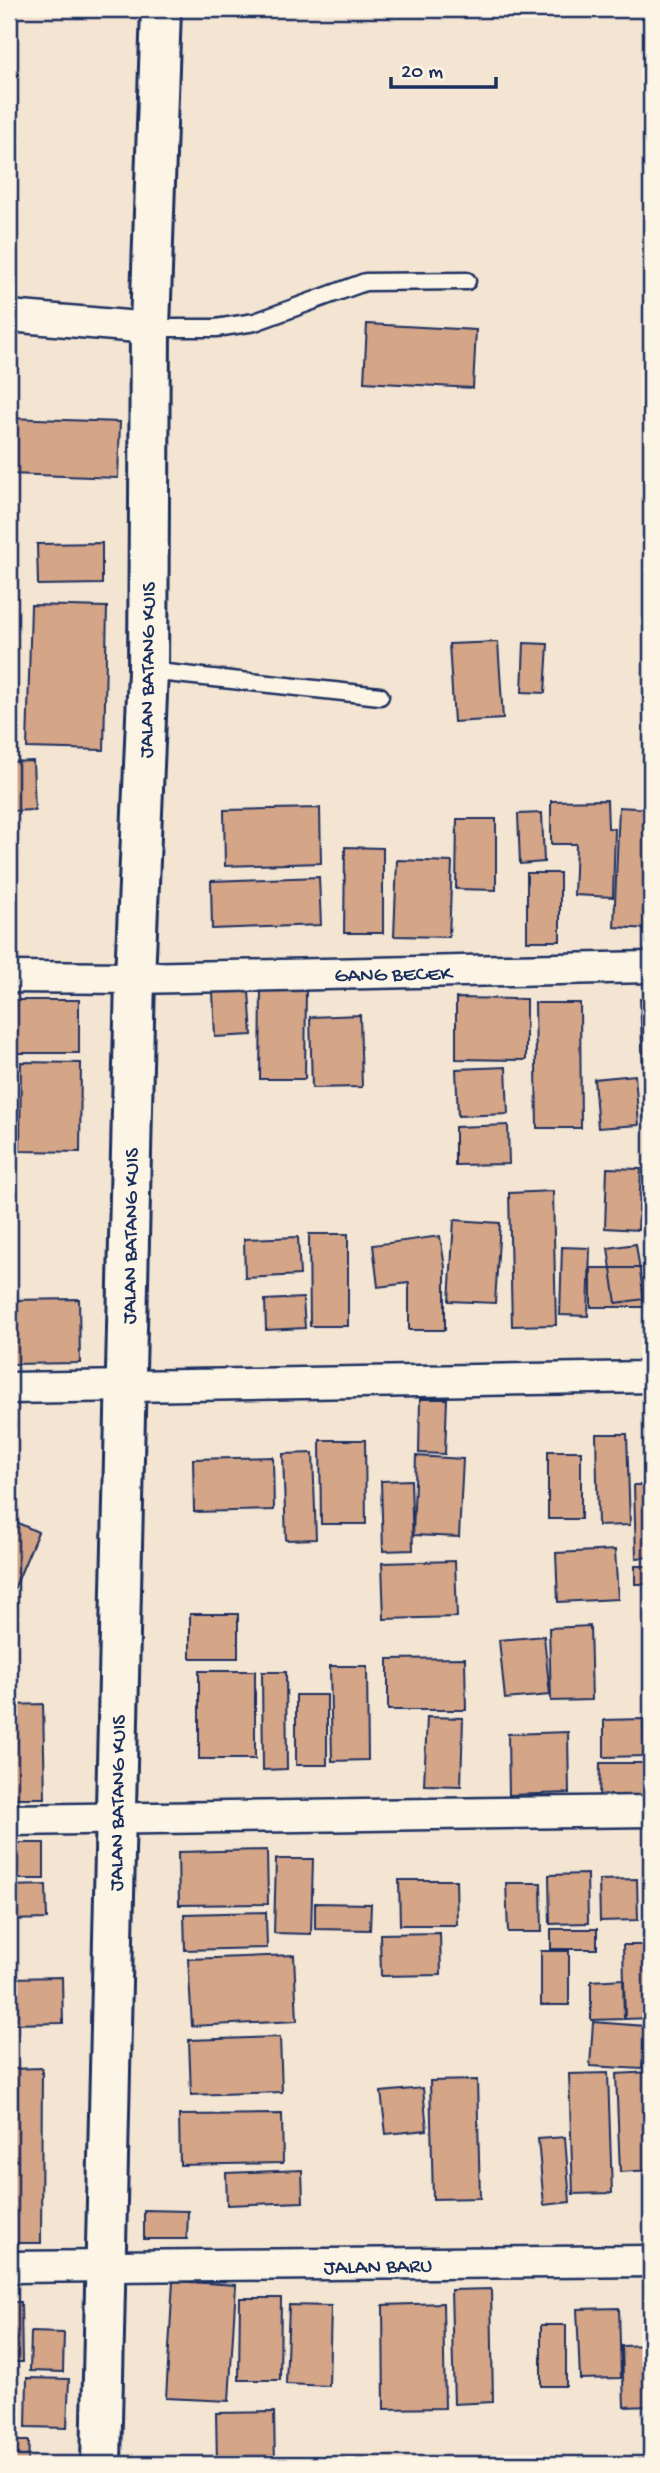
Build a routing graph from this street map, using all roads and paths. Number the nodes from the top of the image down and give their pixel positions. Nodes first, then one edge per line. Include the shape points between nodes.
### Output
1 (162, 9) edge
2 (467, 281) dead end
3 (9, 316) edge
4 (150, 328) junction
5 (148, 671) junction
6 (380, 695) dead end
7 (651, 967) edge
8 (9, 977) edge
9 (135, 978) junction
10 (651, 1377) edge
11 (126, 1387) junction
12 (9, 1388) edge
13 (651, 1811) edge
14 (9, 1820) edge
15 (116, 1820) junction
16 (651, 2261) edge
17 (9, 2267) edge
18 (105, 2269) junction
19 (101, 2464) edge

1 - 4 main road, JALAN BATANG KUIS
2 - 4 lane via 365,282 255,322 216,328
3 - 4 street
4 - 5 main road, JALAN BATANG KUIS
5 - 6 lane
5 - 9 main road, JALAN BATANG KUIS
7 - 9 street, GANG BECEK
8 - 9 street, GANG BECEK
9 - 11 main road, JALAN BATANG KUIS
10 - 11 street
11 - 12 street
11 - 15 main road, JALAN BATANG KUIS
13 - 15 street
14 - 15 street
15 - 18 main road, JALAN BATANG KUIS
16 - 18 street, JALAN BARU
17 - 18 street, JALAN BARU
18 - 19 main road, JALAN BATANG KUIS

